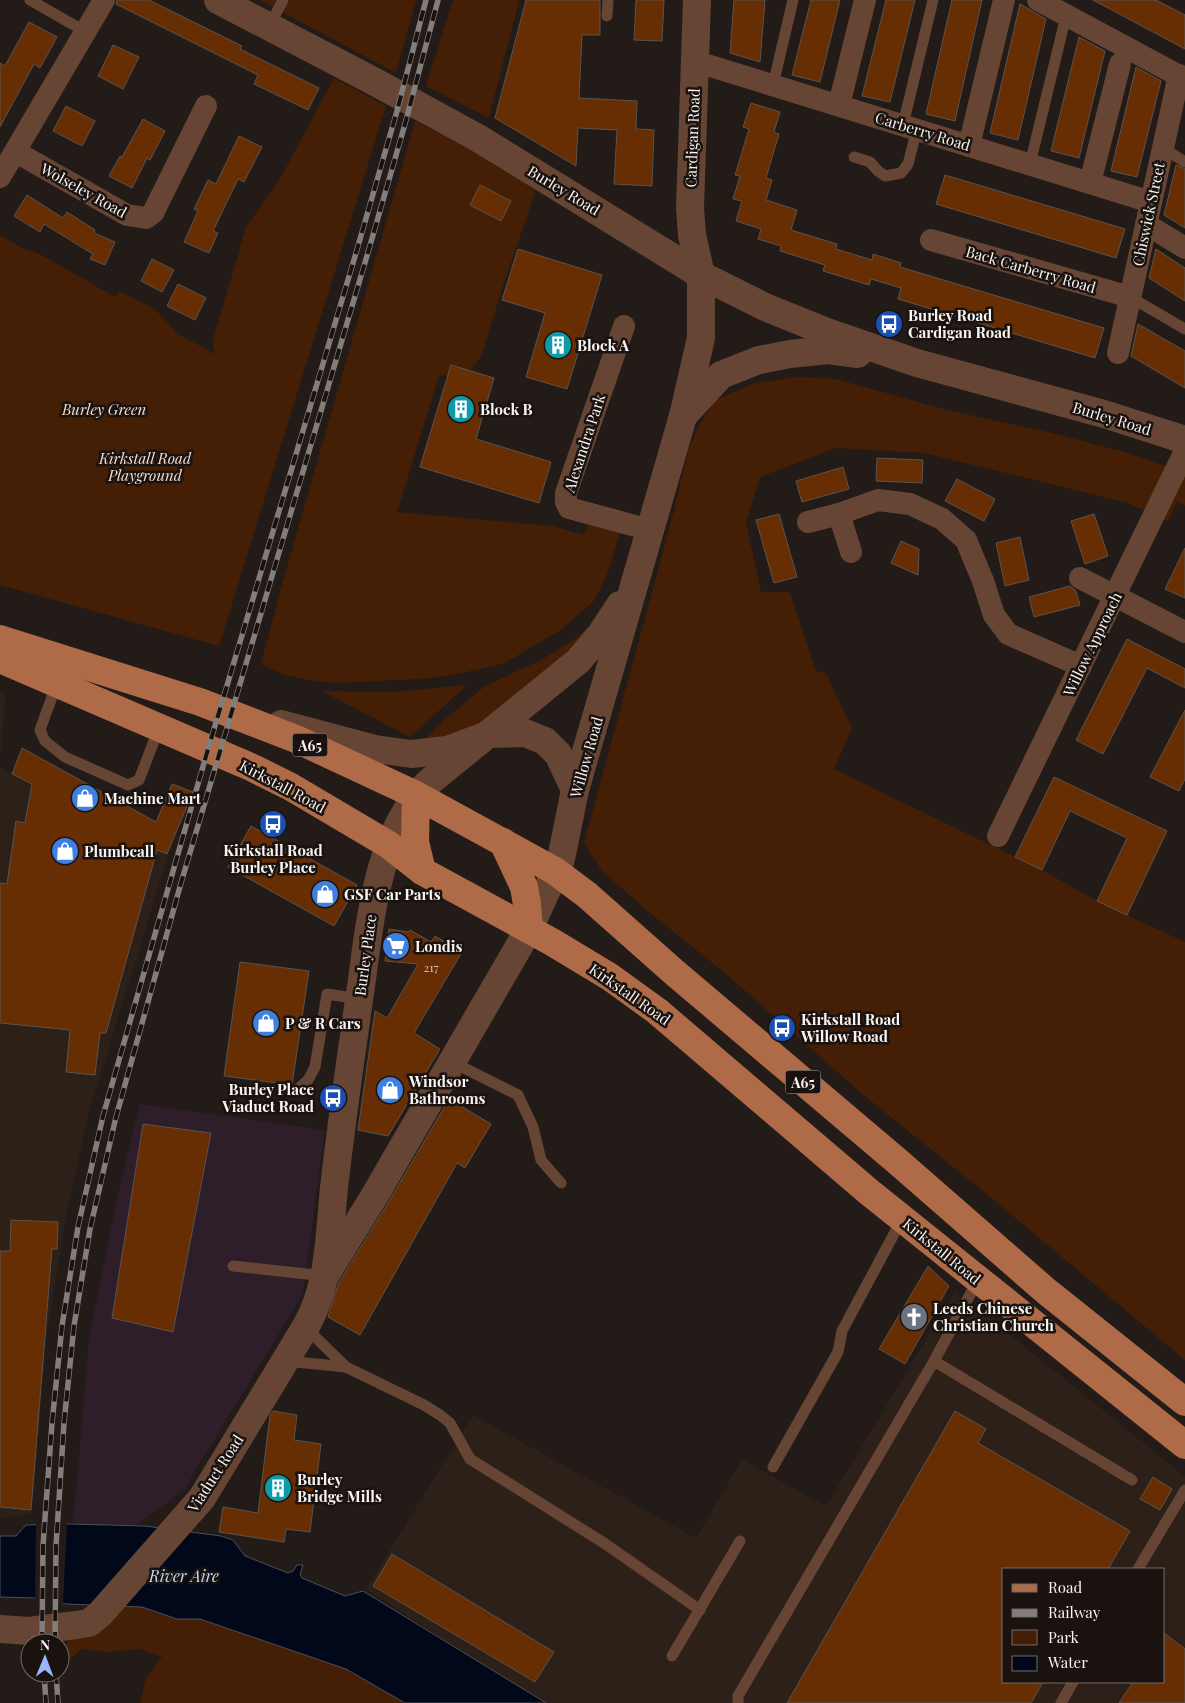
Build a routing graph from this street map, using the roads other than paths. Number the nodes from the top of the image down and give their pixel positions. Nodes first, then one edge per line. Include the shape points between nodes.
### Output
1 (30, 0) edge
2 (104, 0) edge
3 (218, 0) edge
4 (283, 0) edge
5 (608, 0) edge
6 (697, 0) edge
7 (793, 0) edge
8 (865, 0) edge
9 (933, 0) edge
10 (1004, 0) edge
11 (1053, 6) edge
12 (607, 16) dead end
13 (269, 28) junction
14 (86, 32) junction
15 (694, 60) junction
16 (1120, 64) dead end
17 (1182, 77) edge
18 (773, 85) junction
19 (206, 106) dead end
20 (839, 106) junction
21 (910, 127) junction
22 (969, 146) junction
23 (1163, 148) junction
24 (16, 152) junction
25 (854, 157) dead end
26 (1185, 162) edge
27 (1030, 164) junction
28 (1, 175) edge
29 (1090, 183) junction
30 (1151, 202) junction
31 (1146, 224) junction
32 (931, 240) dead end
33 (1185, 248) edge
34 (701, 275) junction
35 (1130, 297) junction
36 (624, 326) dead end
37 (1185, 329) edge
38 (1118, 353) dead end
39 (917, 362) junction
40 (683, 416) junction
41 (1185, 440) edge
42 (1185, 451) edge
43 (839, 514) junction
44 (808, 522) dead end
45 (650, 530) junction
46 (851, 552) dead end
47 (1080, 578) dead end
48 (634, 582) junction
49 (1114, 596) junction
50 (1185, 632) edge
51 (0, 639) edge
52 (0, 659) edge
53 (1081, 666) junction
54 (57, 683) junction
55 (200, 702) junction
56 (159, 728) junction
57 (490, 734) junction
58 (575, 790) junction
59 (416, 795) junction
60 (998, 836) dead end
61 (503, 842) junction
62 (389, 845) junction
63 (422, 871) junction
64 (555, 872) junction
65 (529, 929) junction
66 (359, 999) junction
67 (452, 1062) junction
68 (298, 1089) dead end
69 (561, 1183) dead end
70 (334, 1186) junction
71 (375, 1195) junction
72 (902, 1219) junction
73 (233, 1266) dead end
74 (325, 1276) junction
75 (978, 1280) junction
76 (305, 1328) junction
77 (285, 1361) junction
78 (934, 1361) junction
79 (346, 1367) junction
80 (1185, 1402) edge
81 (1185, 1445) edge
82 (773, 1467) dead end
83 (1132, 1480) dead end
84 (1185, 1490) edge
85 (740, 1541) dead end
86 (1139, 1568) edge
87 (700, 1610) junction
88 (0, 1628) edge
89 (672, 1656) dead end
90 (1072, 1683) edge
91 (738, 1703) edge
92 (1061, 1703) edge

1 - 14 lane
2 - 14 street
3 - 13 street, Burley Road
4 - 13 lane
5 - 12 lane
6 - 15 street, Cardigan Road
7 - 18 lane
8 - 20 street
9 - 21 lane
10 - 22 street
11 - 17 street
11 - 27 lane
13 - 34 street, Burley Road via 478,138
14 - 24 street
15 - 18 street, Carberry Road
15 - 34 street, Cardigan Road via 690,208
16 - 29 street
17 - 23 street, Chiswick Street
18 - 20 street, Carberry Road
19 - 24 street, Wolseley Road via 156,206 146,218 127,215
20 - 21 street, Carberry Road
21 - 22 street, Carberry Road
21 - 25 lane via 908,164 901,173 885,176 870,162
22 - 27 street, Carberry Road
23 - 26 lane
23 - 30 street, Chiswick Street
24 - 28 street
27 - 29 street, Carberry Road
29 - 30 street, Carberry Road
30 - 31 street, Chiswick Street
31 - 33 street
31 - 35 street, Chiswick Street
32 - 35 street, Back Carberry Road
34 - 39 street, Burley Road via 765,307 827,332
34 - 40 street, Willow Road via 701,338
35 - 37 lane
35 - 38 street, Chiswick Street
36 - 45 street, Alexandra Park via 566,493 566,502 569,508
39 - 40 street via 828,350 759,360 722,375
39 - 41 street, Burley Road
40 - 45 street, Willow Road
42 - 49 street, Willow Approach
43 - 44 street
43 - 46 street
43 - 53 street via 878,500 910,504 942,519 966,540 994,615 1008,634
45 - 48 street, Willow Road
47 - 49 street
48 - 57 street, Willow Road via 601,634 578,661
48 - 58 street, Willow Road
49 - 50 street
49 - 53 street, Willow Approach
51 - 55 main road, A65
52 - 54 main road, Kirkstall Road / A65
53 - 60 street, Willow Approach
54 - 56 main road, Kirkstall Road / A65
54 - 56 lane via 40,730 45,741 65,757 128,785 139,780
55 - 57 street via 374,749 411,754 447,750
55 - 59 main road, A65 via 296,739
56 - 62 main road, Kirkstall Road / A65 via 283,783
57 - 58 street via 525,733 545,741 558,754
57 - 59 street, Willow Road
58 - 64 street, Willow Road via 561,859
59 - 61 main road, A65
59 - 62 street, Burley Place
59 - 63 main road via 415,842
61 - 64 main road, A65
61 - 65 main road via 524,887
62 - 63 main road, Kirkstall Road / A65
62 - 66 street, Burley Place via 372,908
63 - 65 main road, Kirkstall Road / A65
64 - 65 street, Willow Road
64 - 80 main road, A65 via 587,895 1046,1291
65 - 67 street
65 - 72 main road, Kirkstall Road / A65 via 658,1010
66 - 68 lane via 327,994 315,1067
66 - 70 street, Burley Place
67 - 69 lane via 518,1095 533,1127 541,1160
67 - 71 street
70 - 71 street via 360,1197
70 - 74 street, Burley Place
71 - 74 street
72 - 75 main road, Kirkstall Road / A65
72 - 82 lane via 842,1331 838,1352
73 - 74 lane
74 - 76 street, Viaduct Road via 315,1312
75 - 78 lane
75 - 81 main road, Kirkstall Road / A65
76 - 77 street, Viaduct Road
76 - 79 lane
77 - 79 lane
77 - 88 street, Viaduct Road via 202,1498 100,1614 89,1623 76,1625 29,1631
78 - 83 lane
78 - 91 lane via 782,1618 738,1696
79 - 87 lane via 440,1415 450,1424 470,1459 604,1543
84 - 86 lane
85 - 87 lane
87 - 89 lane
90 - 92 lane

